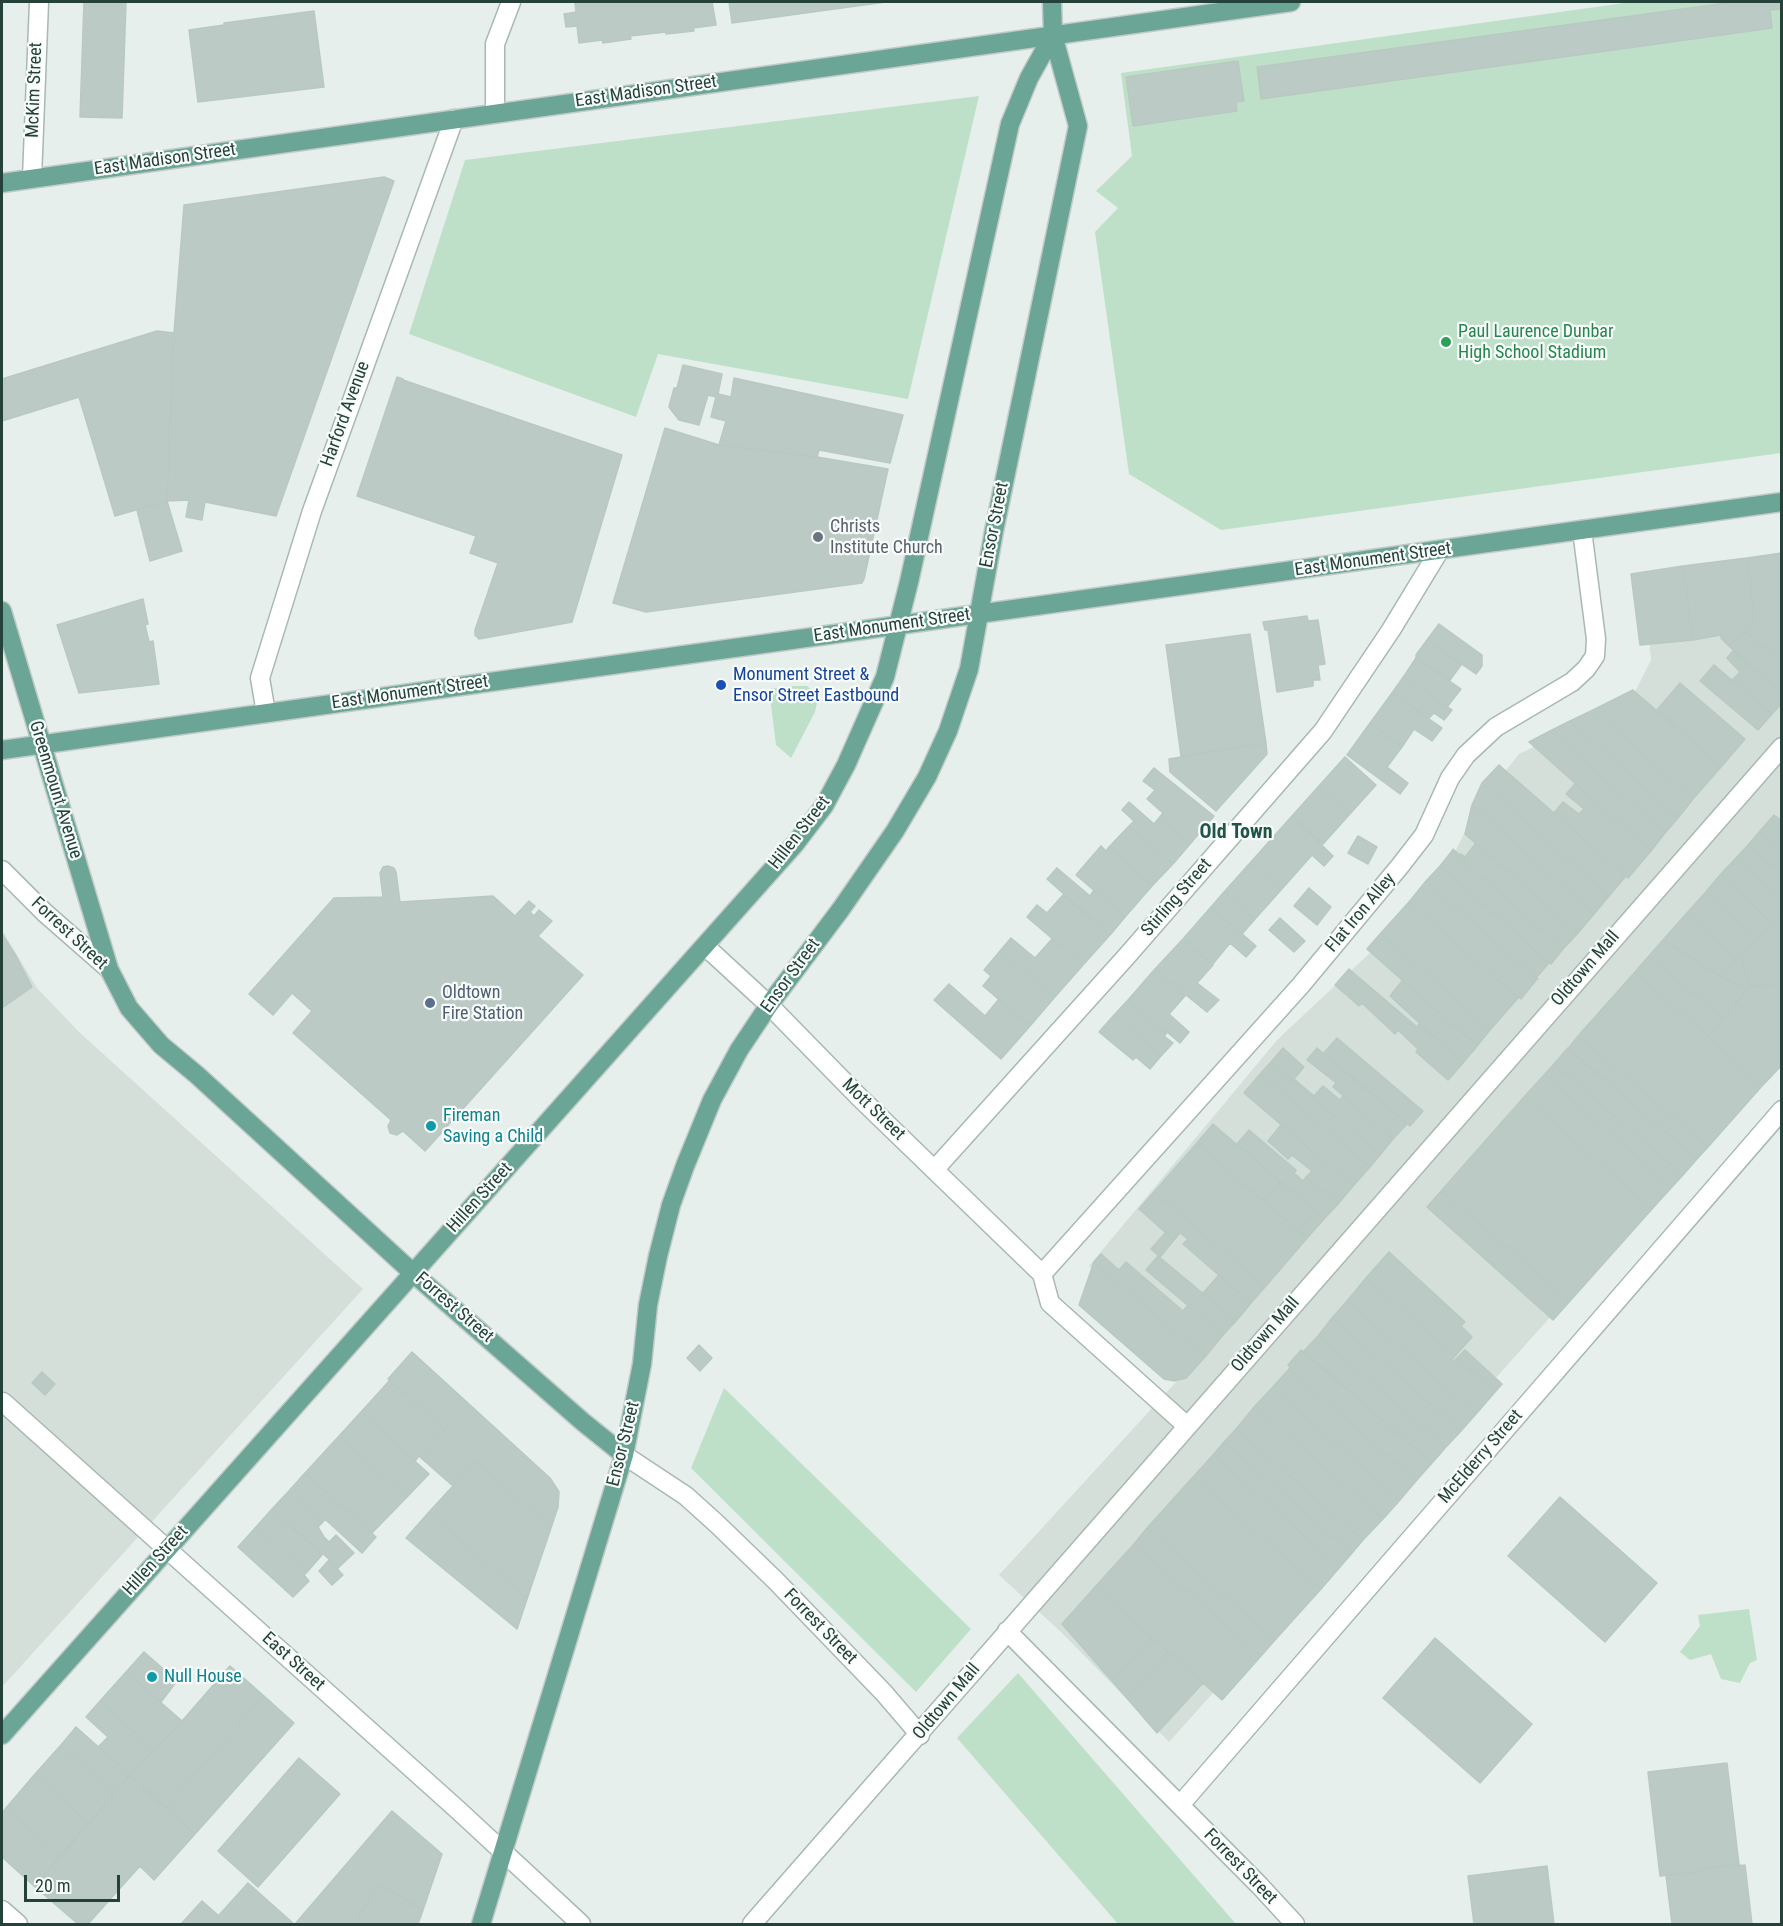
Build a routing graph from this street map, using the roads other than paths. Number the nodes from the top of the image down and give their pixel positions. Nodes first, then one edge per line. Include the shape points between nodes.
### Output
1 (39, 2) edge
2 (511, 2) edge
3 (1052, 2) edge
4 (1291, 2) edge
5 (1053, 35) junction
6 (495, 113) junction
7 (454, 119) junction
8 (32, 178) junction
9 (2, 183) edge
10 (1782, 502) edge
11 (1582, 530) junction
12 (1438, 551) junction
13 (2, 611) edge
14 (978, 614) junction
15 (899, 625) junction
16 (266, 713) junction
17 (41, 744) junction
18 (1782, 747) edge
19 (2, 750) edge
20 (2, 870) edge
21 (705, 946) junction
22 (109, 969) junction
23 (769, 1005) junction
24 (1782, 1110) edge
25 (935, 1169) junction
26 (413, 1273) junction
27 (1042, 1274) junction
28 (3, 1402) edge
29 (1187, 1426) junction
30 (624, 1455) junction
31 (167, 1550) junction
32 (1007, 1631) junction
33 (2, 1735) edge
34 (920, 1735) junction
35 (1180, 1805) junction
36 (504, 1853) junction
37 (2, 1910) edge
38 (18, 1924) edge
39 (481, 1924) edge
40 (581, 1924) edge
41 (752, 1924) edge
42 (1295, 1924) edge

1 - 8 street, McKim Street
2 - 6 street via 495,44
3 - 5 main road, Ensor Street
4 - 5 main road, East Madison Street
5 - 6 main road, East Madison Street
5 - 14 main road, Ensor Street via 1078,126
5 - 15 main road via 1010,124
6 - 7 main road, East Madison Street
7 - 8 main road, East Madison Street
7 - 16 street, Harford Avenue via 312,511 260,678
8 - 9 main road, East Madison Street
10 - 11 main road, East Monument Street
11 - 12 main road, East Monument Street
11 - 27 street, Flat Iron Alley via 1596,639 1595,656 1586,669 1572,682 1496,727 1466,755 1450,778 1424,835 1392,875 1301,985
12 - 14 main road, East Monument Street
12 - 25 street, Stirling Street via 1323,731
13 - 17 main road, Greenmount Avenue
14 - 15 main road, East Monument Street
14 - 23 main road, Ensor Street via 969,669 927,777 895,831
15 - 16 main road, East Monument Street
15 - 21 main road, Hillen Street via 880,689 824,807
16 - 17 main road, East Monument Street
17 - 19 main road, East Monument Street
17 - 22 main road, Greenmount Avenue
18 - 29 street, Oldtown Mall
20 - 22 street, Forrest Street
21 - 23 street, Mott Street
21 - 26 main road, Hillen Street
22 - 26 main road, Forrest Street via 129,1008 161,1045
23 - 25 street, Mott Street
23 - 30 main road, Ensor Street via 712,1100 671,1205 648,1305 642,1364
24 - 35 street, McElderry Street
25 - 27 street, Mott Street
26 - 30 main road, Forrest Street
26 - 31 main road, Hillen Street
27 - 29 street via 1050,1303
28 - 31 street, East Street
29 - 32 street, Oldtown Mall
30 - 34 street, Forrest Street via 686,1496 776,1581
30 - 36 main road, Ensor Street
31 - 33 main road, Hillen Street
31 - 36 street, East Street
32 - 34 street, Oldtown Mall
32 - 35 street, Forrest Street
34 - 41 street, Oldtown Mall
35 - 42 street, Forrest Street
36 - 39 main road, Ensor Street
36 - 40 street, East Street
37 - 38 street

